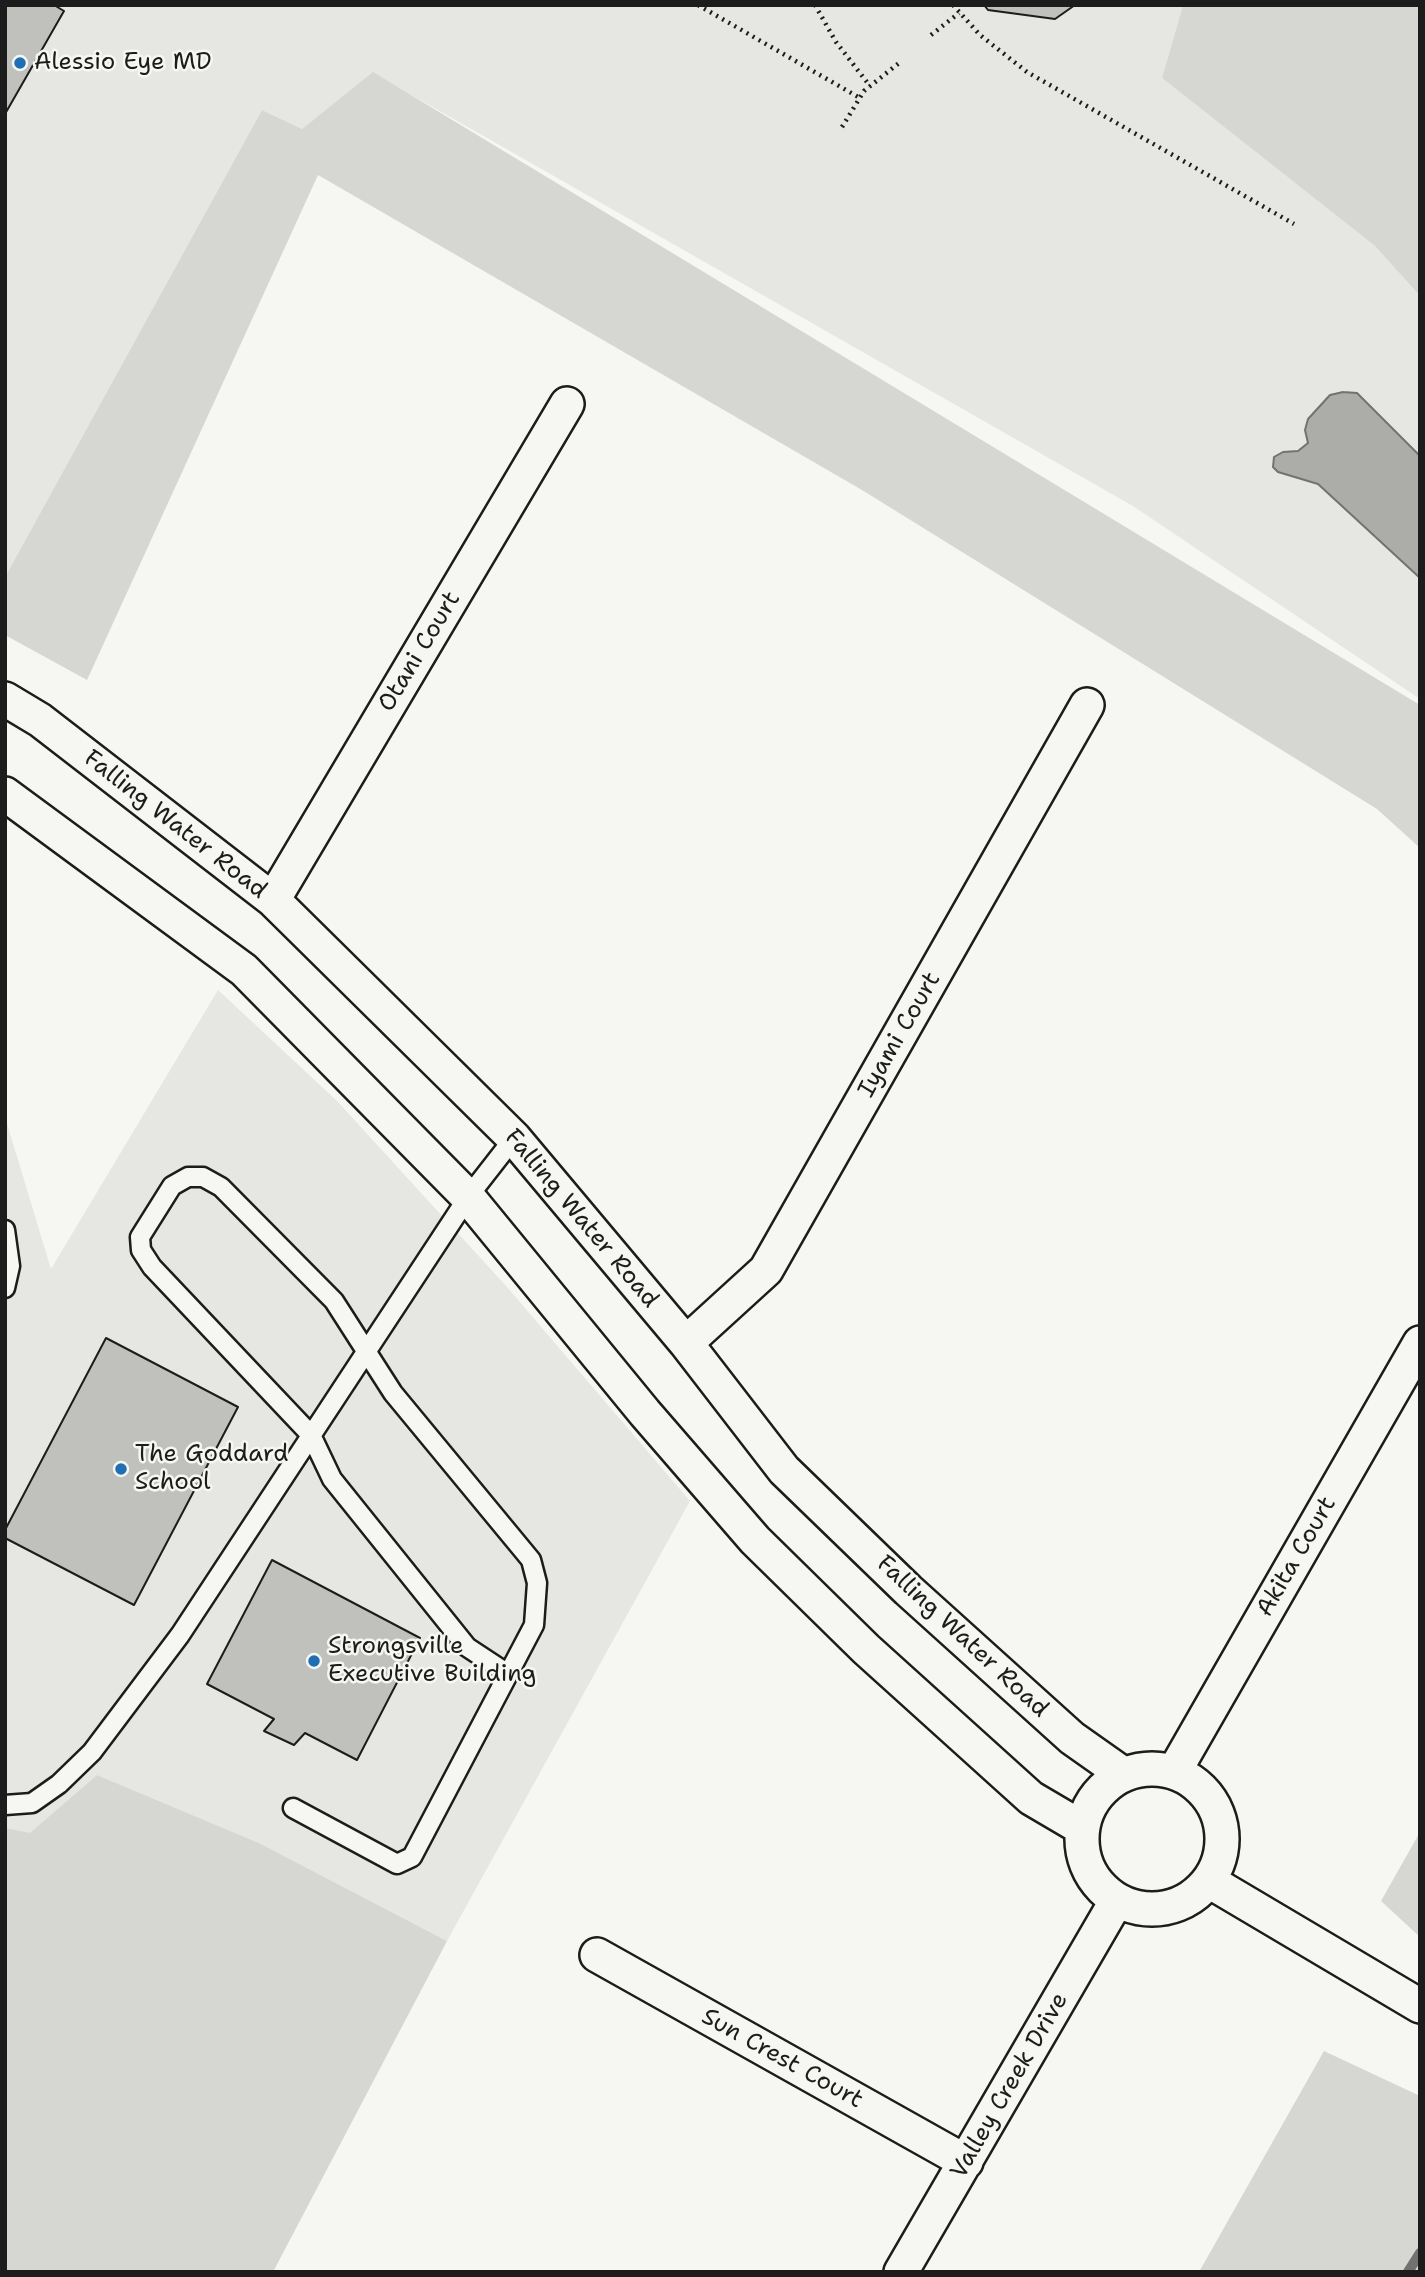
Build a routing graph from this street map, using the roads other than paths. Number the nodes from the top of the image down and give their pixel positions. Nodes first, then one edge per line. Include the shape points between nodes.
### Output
1 (567, 404) dead end
2 (5, 699) edge
3 (1087, 705) dead end
4 (5, 794) edge
5 (273, 900) junction
6 (514, 1138) junction
7 (468, 1197) junction
8 (5, 1230) edge
9 (5, 1288) edge
10 (686, 1343) junction
11 (1420, 1343) edge
12 (368, 1349) junction
13 (311, 1435) junction
14 (508, 1674) junction
15 (1174, 1772) junction
16 (1123, 1774) junction
17 (5, 1805) edge
18 (293, 1808) dead end
19 (1082, 1828) junction
20 (1209, 1881) junction
21 (1117, 1900) junction
22 (597, 1955) dead end
23 (1420, 2006) edge
24 (966, 2162) junction
25 (901, 2272) edge

1 - 5 street, Otani Court
2 - 5 street, Falling Water Road via 40,720
3 - 10 street, Iyami Court via 766,1270
4 - 7 street via 244,970
5 - 6 street, Falling Water Road
6 - 7 lane
6 - 10 street, Falling Water Road
7 - 12 lane
7 - 19 street via 755,1540 866,1649 1031,1798
8 - 9 lane via 10,1266
10 - 16 street, Falling Water Road via 784,1470 1072,1738
11 - 15 street, Akita Court
12 - 13 lane
12 - 13 lane via 334,1301 220,1187 203,1177 188,1177 172,1186 140,1237 141,1250
12 - 14 lane via 393,1393 531,1560 538,1604 534,1625
13 - 14 lane via 332,1479 467,1647
13 - 17 lane via 180,1635 92,1752 32,1803
14 - 18 lane via 412,1857 397,1864
15 - 16 street via 1145,1768
15 - 20 street via 1208,1794 1219,1815 1220,1861
16 - 19 street via 1103,1787 1089,1806
19 - 21 street via 1082,1852 1090,1874
20 - 21 street via 1192,1898 1171,1908 1147,1910
20 - 23 street
21 - 24 street, Valley Creek Drive
22 - 24 street, Sun Crest Court
24 - 25 street, Valley Creek Drive

